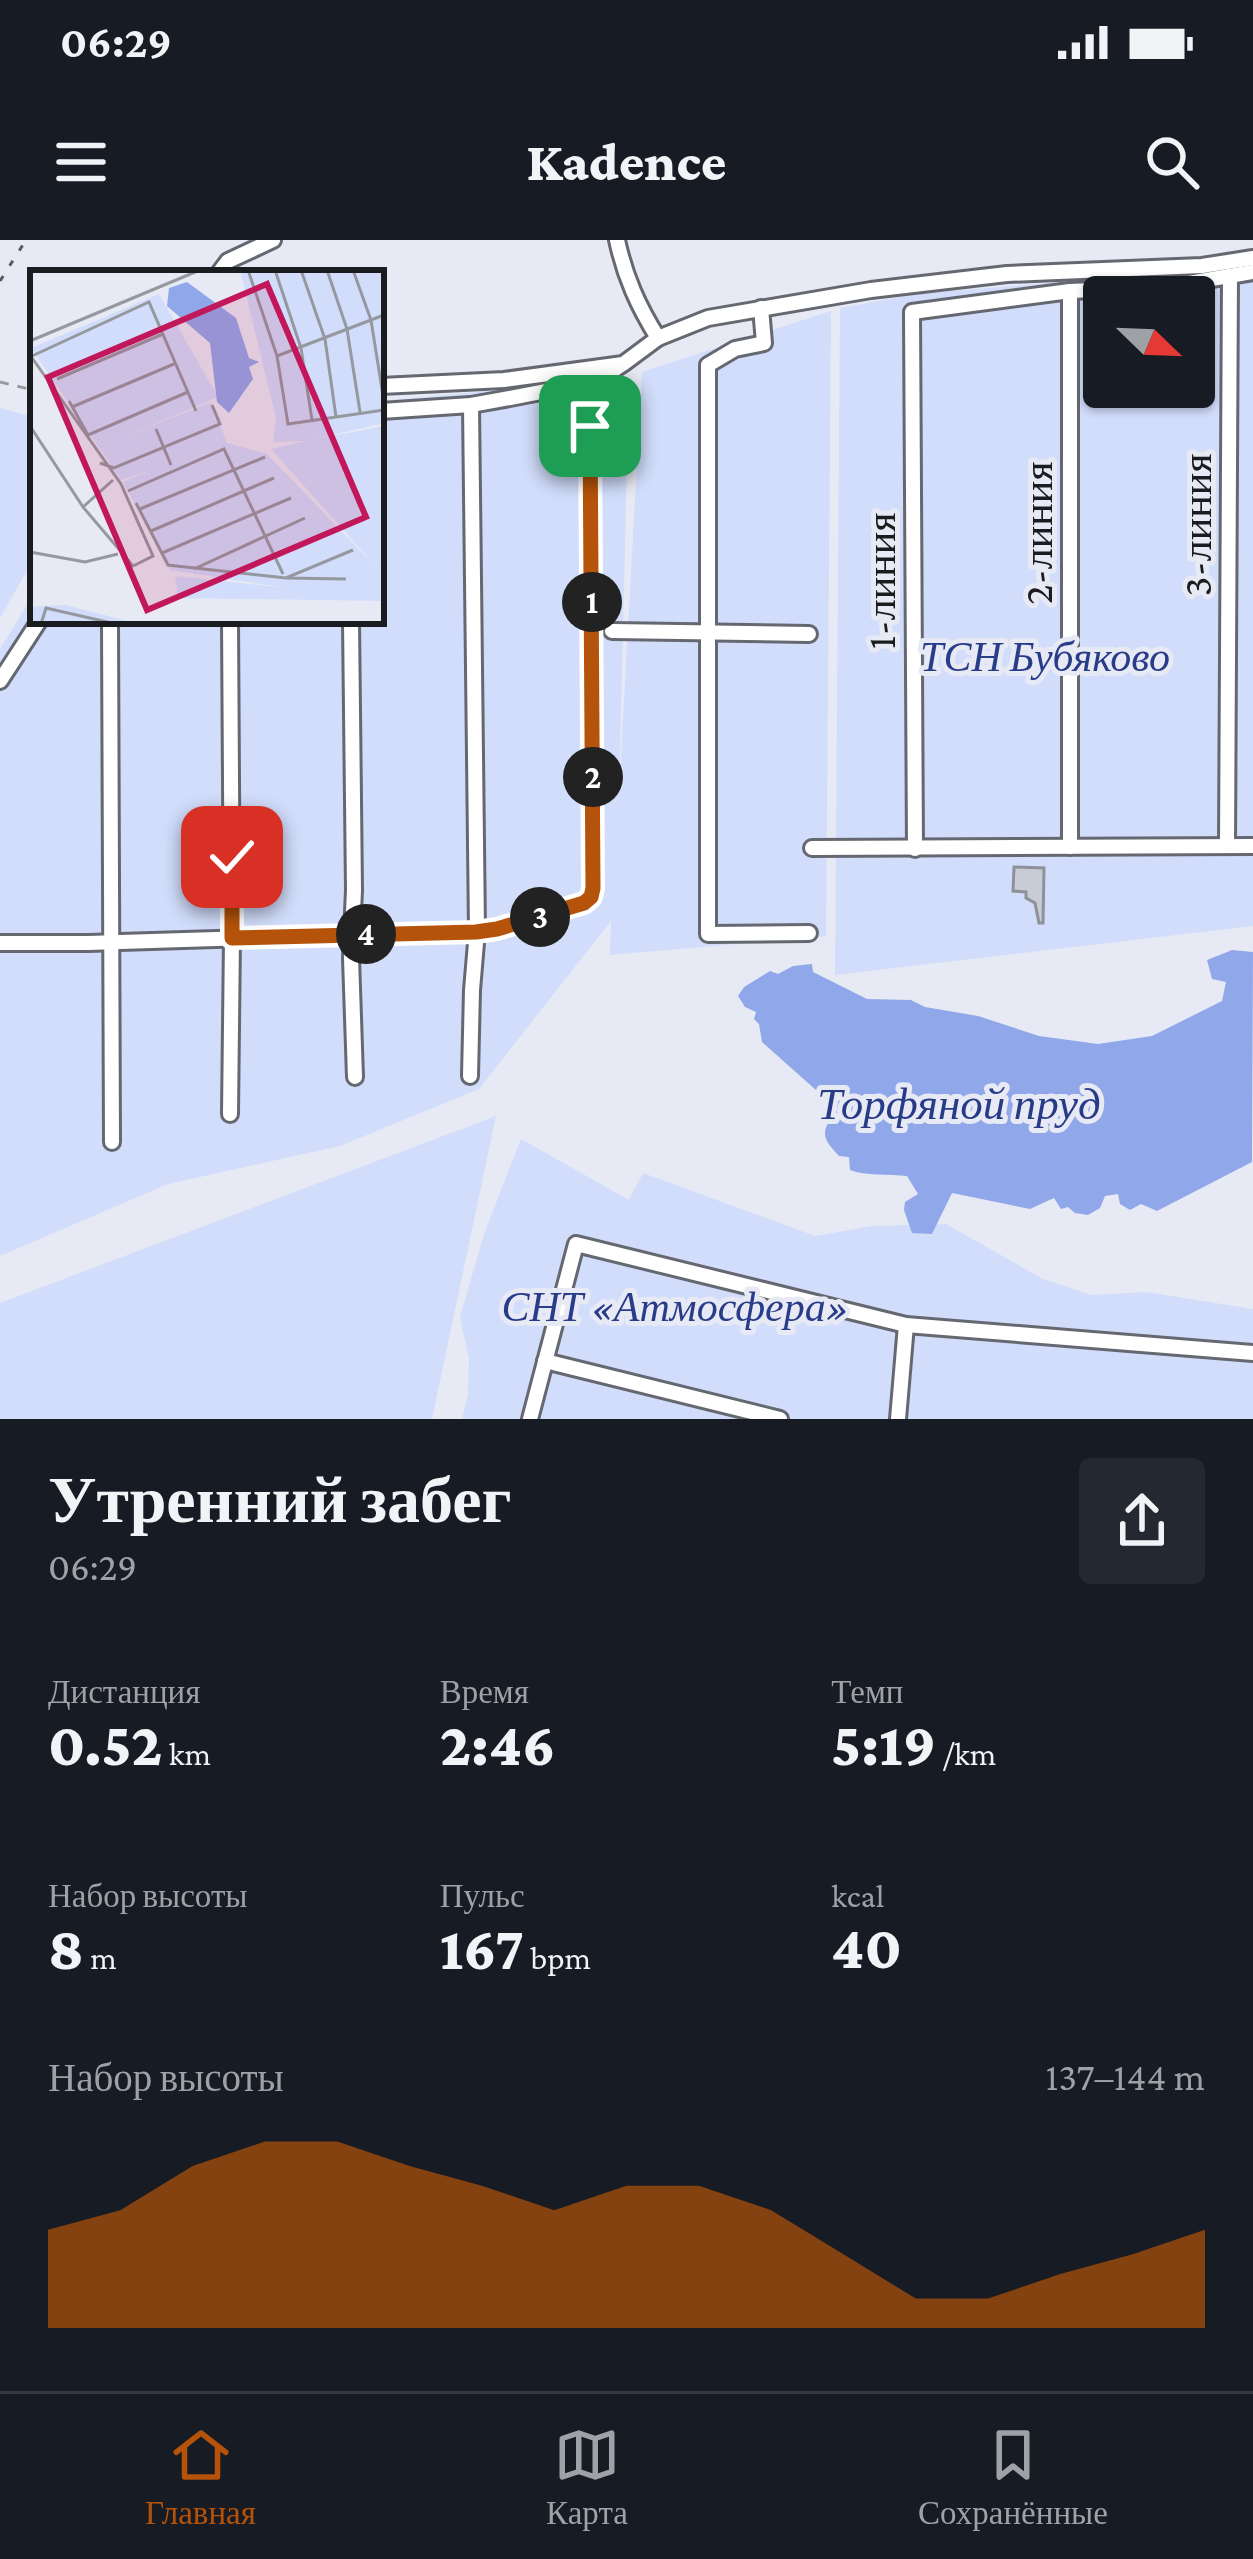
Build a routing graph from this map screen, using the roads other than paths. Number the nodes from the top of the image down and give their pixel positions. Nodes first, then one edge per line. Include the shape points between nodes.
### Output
1 (272, 240) edge
2 (617, 240) edge
3 (1253, 258) edge
4 (221, 270) edge
5 (1253, 272) edge
6 (1230, 276) junction
7 (1070, 291) junction
8 (761, 308) junction
9 (658, 338) junction
10 (623, 364) junction
11 (578, 385) junction
12 (384, 386) edge
13 (471, 405) junction
14 (384, 412) edge
15 (37, 624) edge
16 (110, 624) edge
17 (230, 624) edge
18 (351, 624) edge
19 (612, 631) dead end
20 (709, 632) junction
21 (809, 634) dead end
22 (0, 681) edge
23 (1227, 846) junction
24 (1253, 846) edge
25 (1070, 847) junction
26 (812, 848) dead end
27 (915, 849) junction
28 (476, 932) junction
29 (809, 933) dead end
30 (352, 934) junction
31 (232, 938) junction
32 (111, 942) junction
33 (0, 943) edge
34 (470, 1076) dead end
35 (355, 1077) dead end
36 (230, 1114) dead end
37 (112, 1142) dead end
38 (905, 1324) junction
39 (1253, 1353) edge
40 (545, 1361) junction
41 (530, 1419) edge
42 (780, 1419) edge
43 (898, 1419) edge

1 - 4 street
2 - 9 street via 635,301
3 - 8 street via 952,279
5 - 6 street
6 - 7 street
6 - 23 street, 3-линия
7 - 25 street, 2-линия
7 - 27 street, 1-линия via 912,312
8 - 9 street
8 - 20 street via 764,343 708,365
9 - 10 street
10 - 11 street
10 - 12 street
11 - 13 street
11 - 28 street via 590,426 593,888 584,903
13 - 14 street
13 - 28 street
15 - 22 street
16 - 32 street
17 - 31 street
18 - 30 street
19 - 20 street
20 - 21 street
20 - 29 street via 709,934
23 - 24 street
23 - 25 street
25 - 27 street
26 - 27 street
28 - 30 street
28 - 34 street
30 - 31 street
30 - 35 street
31 - 32 street
31 - 36 street
32 - 33 street
32 - 37 street
38 - 39 street
38 - 40 street via 576,1244
38 - 43 street
40 - 41 street
40 - 42 street

